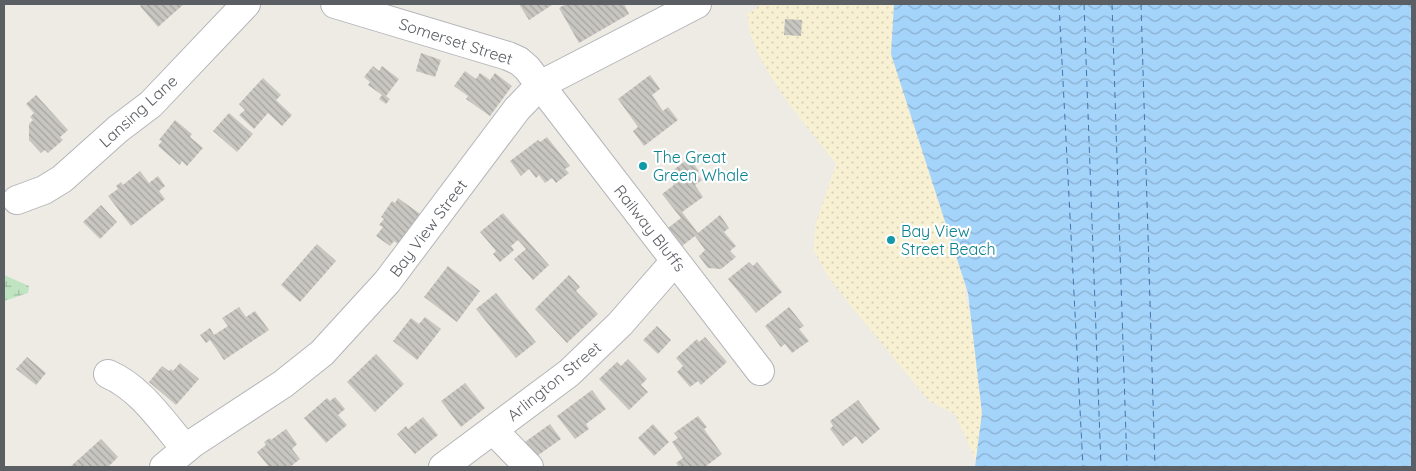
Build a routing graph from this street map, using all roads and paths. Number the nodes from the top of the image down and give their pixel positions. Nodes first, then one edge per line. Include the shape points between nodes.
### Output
1 (246, 4) edge
2 (335, 4) edge
3 (697, 4) edge
4 (540, 85) junction
5 (17, 200) dead end
6 (675, 261) junction
7 (760, 371) dead end
8 (108, 374) dead end
9 (493, 430) junction
10 (186, 449) junction
11 (164, 467) edge
12 (442, 467) edge
13 (529, 467) edge

1 - 5 street, Lansing Lane via 151,104 118,128 62,180
2 - 4 street, Somerset Street via 508,56 527,68
3 - 4 street, Bay View Street
4 - 6 street, Railway Bluffs
4 - 10 street, Bay View Street via 517,109 387,282 322,353 284,384
6 - 7 street, Railway Bluffs
6 - 9 street, Arlington Street via 620,324 583,359
8 - 10 street via 132,388
9 - 12 street, Arlington Street
9 - 13 street
10 - 11 street, Bay View Street

